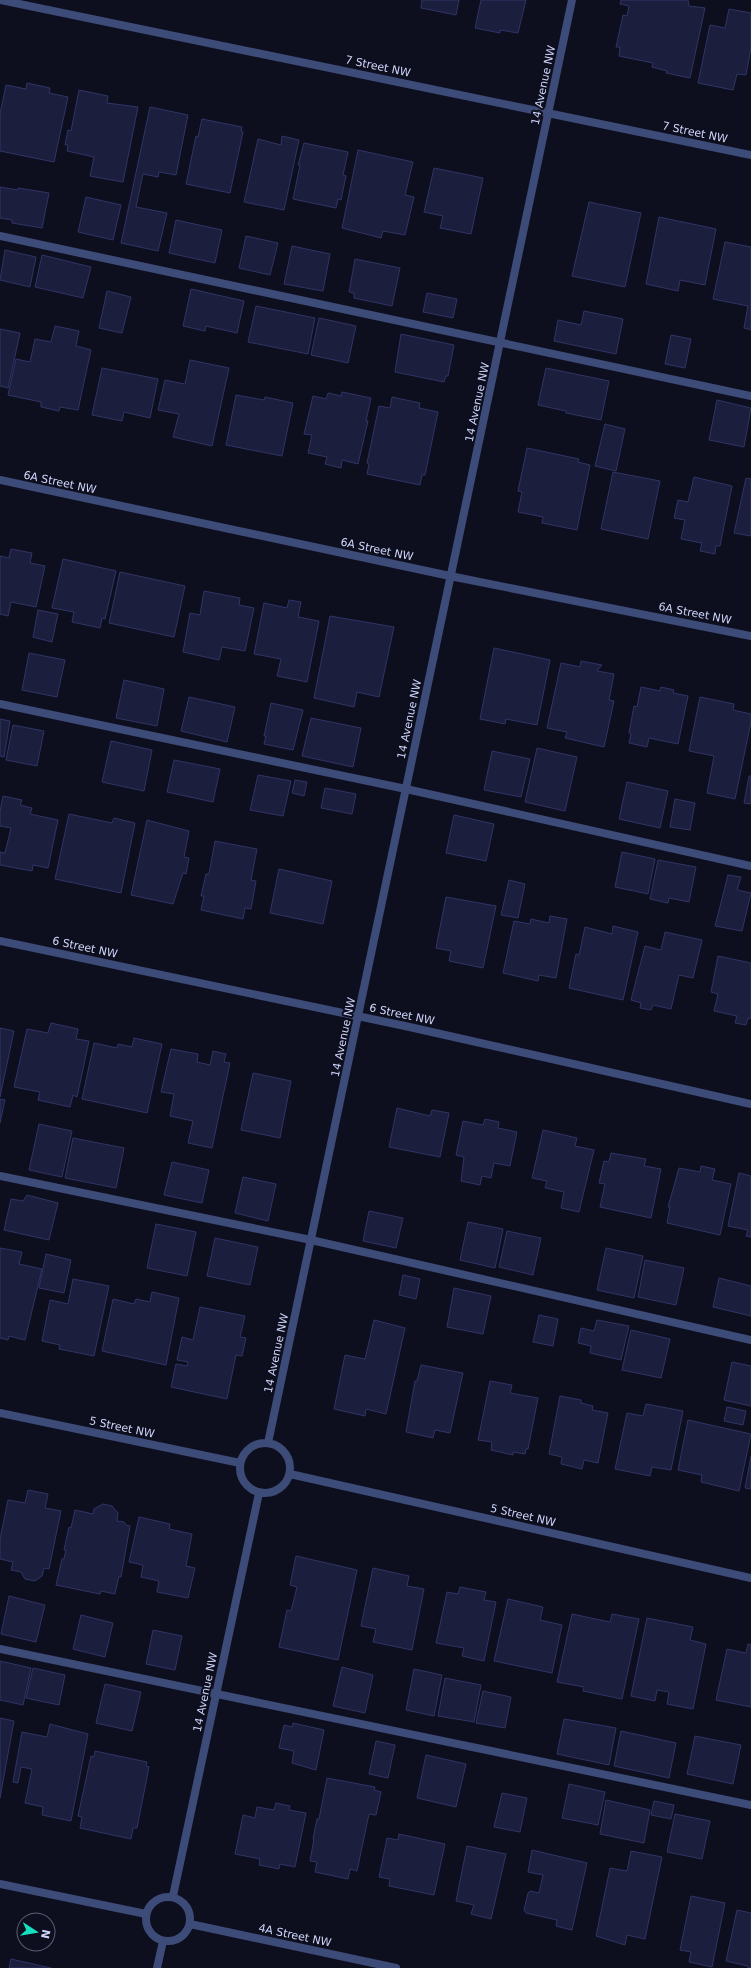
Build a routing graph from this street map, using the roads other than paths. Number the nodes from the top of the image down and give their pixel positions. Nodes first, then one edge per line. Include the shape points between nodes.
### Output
1 (0, 0) edge
2 (572, 0) edge
3 (548, 112) junction
4 (751, 155) edge
5 (0, 236) edge
6 (500, 343) junction
7 (751, 396) edge
8 (0, 480) edge
9 (450, 576) junction
10 (751, 636) edge
11 (0, 704) edge
12 (406, 789) junction
13 (751, 866) edge
14 (0, 941) edge
15 (358, 1016) junction
16 (751, 1104) edge
17 (0, 1176) edge
18 (311, 1240) junction
19 (751, 1340) edge
20 (0, 1413) edge
21 (268, 1443) junction
22 (240, 1463) junction
23 (290, 1474) junction
24 (259, 1493) junction
25 (751, 1578) edge
26 (0, 1649) edge
27 (216, 1695) junction
28 (751, 1805) edge
29 (0, 1884) edge
30 (172, 1896) junction
31 (146, 1914) junction
32 (190, 1924) junction
33 (163, 1941) junction
34 (157, 1968) edge
35 (396, 1968) edge

1 - 3 street, 7 Street NW
2 - 3 street, 14 Avenue NW
3 - 4 street, 7 Street NW
3 - 6 street, 14 Avenue NW
5 - 6 street
6 - 7 street
6 - 9 street, 14 Avenue NW
8 - 9 street, 6A Street NW
9 - 10 street, 6A Street NW
9 - 12 street, 14 Avenue NW
11 - 12 street
12 - 13 street
12 - 15 street, 14 Avenue NW
14 - 15 street, 6 Street NW
15 - 16 street, 6 Street NW
15 - 18 street, 14 Avenue NW
17 - 18 street
18 - 19 street
18 - 21 street, 14 Avenue NW
20 - 22 street, 5 Street NW
21 - 22 street via 247,1450
21 - 23 street via 283,1451 288,1457
22 - 24 street via 240,1472 246,1486
23 - 24 street via 275,1492
23 - 25 street, 5 Street NW
24 - 27 street, 14 Avenue NW
26 - 27 street
27 - 28 street
27 - 30 street, 14 Avenue NW
29 - 31 street
30 - 31 street via 153,1902
30 - 32 street via 185,1903
31 - 33 street via 147,1928 151,1934
32 - 33 street via 183,1936
32 - 35 street, 4A Street NW
33 - 34 street

